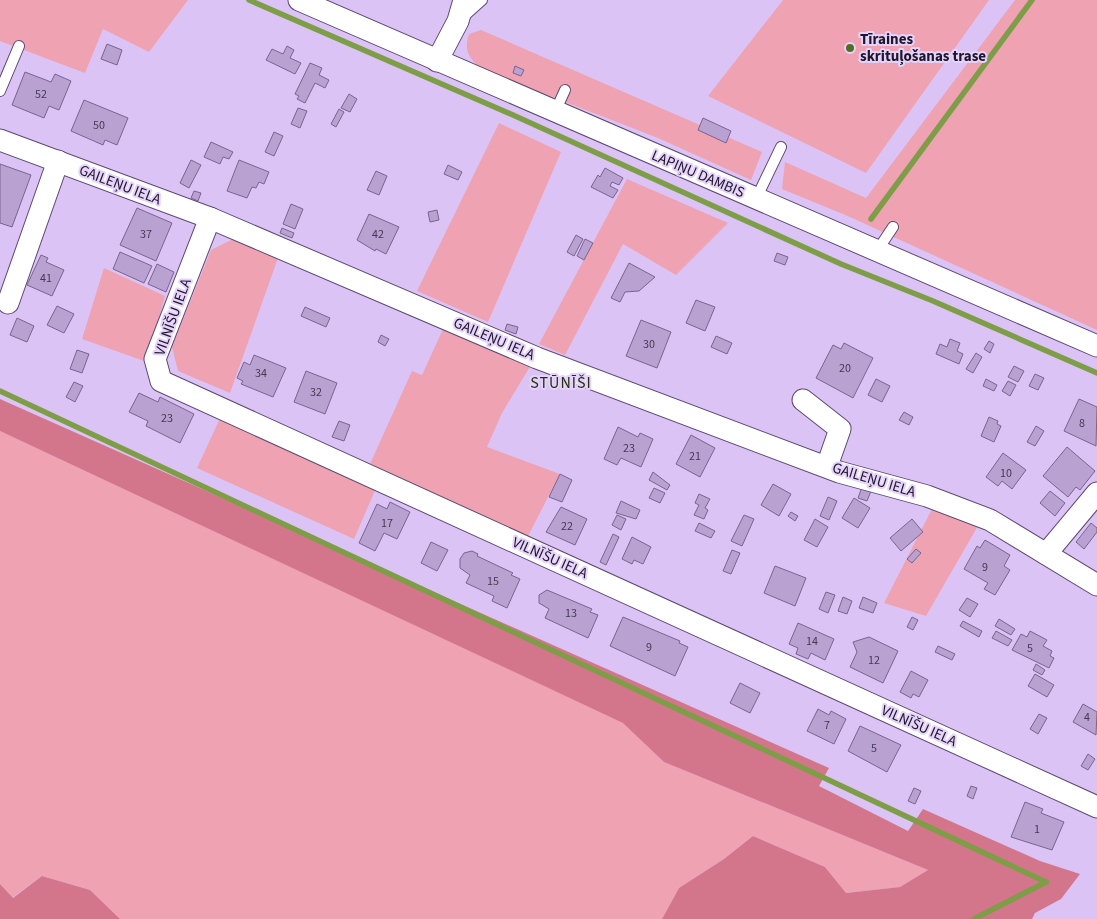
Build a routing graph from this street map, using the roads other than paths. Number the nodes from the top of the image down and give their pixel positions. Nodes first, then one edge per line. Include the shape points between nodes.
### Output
1 (299, 0) edge
2 (464, 0) edge
3 (482, 0) edge
4 (458, 21) junction
5 (19, 46) dead end
6 (437, 60) junction
7 (565, 90) dead end
8 (0, 91) edge
9 (555, 112) junction
10 (0, 140) edge
11 (781, 147) dead end
12 (58, 161) junction
13 (756, 199) junction
14 (210, 218) junction
15 (893, 227) dead end
16 (877, 251) junction
17 (8, 303) dead end
18 (1097, 346) edge
19 (803, 400) dead end
20 (827, 466) junction
21 (1097, 493) edge
22 (1046, 554) junction
23 (1097, 585) edge
24 (1097, 807) edge

1 - 6 street, LAPIŅU DAMBIS
2 - 4 street
3 - 4 lane
4 - 6 street
5 - 8 lane
6 - 9 street, LAPIŅU DAMBIS
7 - 9 lane
9 - 13 street, LAPIŅU DAMBIS
10 - 12 street, GAILEŅU IELA
11 - 13 lane
12 - 14 street, GAILEŅU IELA
12 - 17 street
13 - 16 street, LAPIŅU DAMBIS
14 - 20 street, GAILEŅU IELA via 537,358
14 - 24 street, VILNĪŠU IELA via 155,359 161,381
15 - 16 lane
16 - 18 street, LAPIŅU DAMBIS
19 - 20 street via 840,430
20 - 22 street, GAILEŅU IELA via 927,496 990,520
21 - 22 street
22 - 23 street, GAILEŅU IELA

